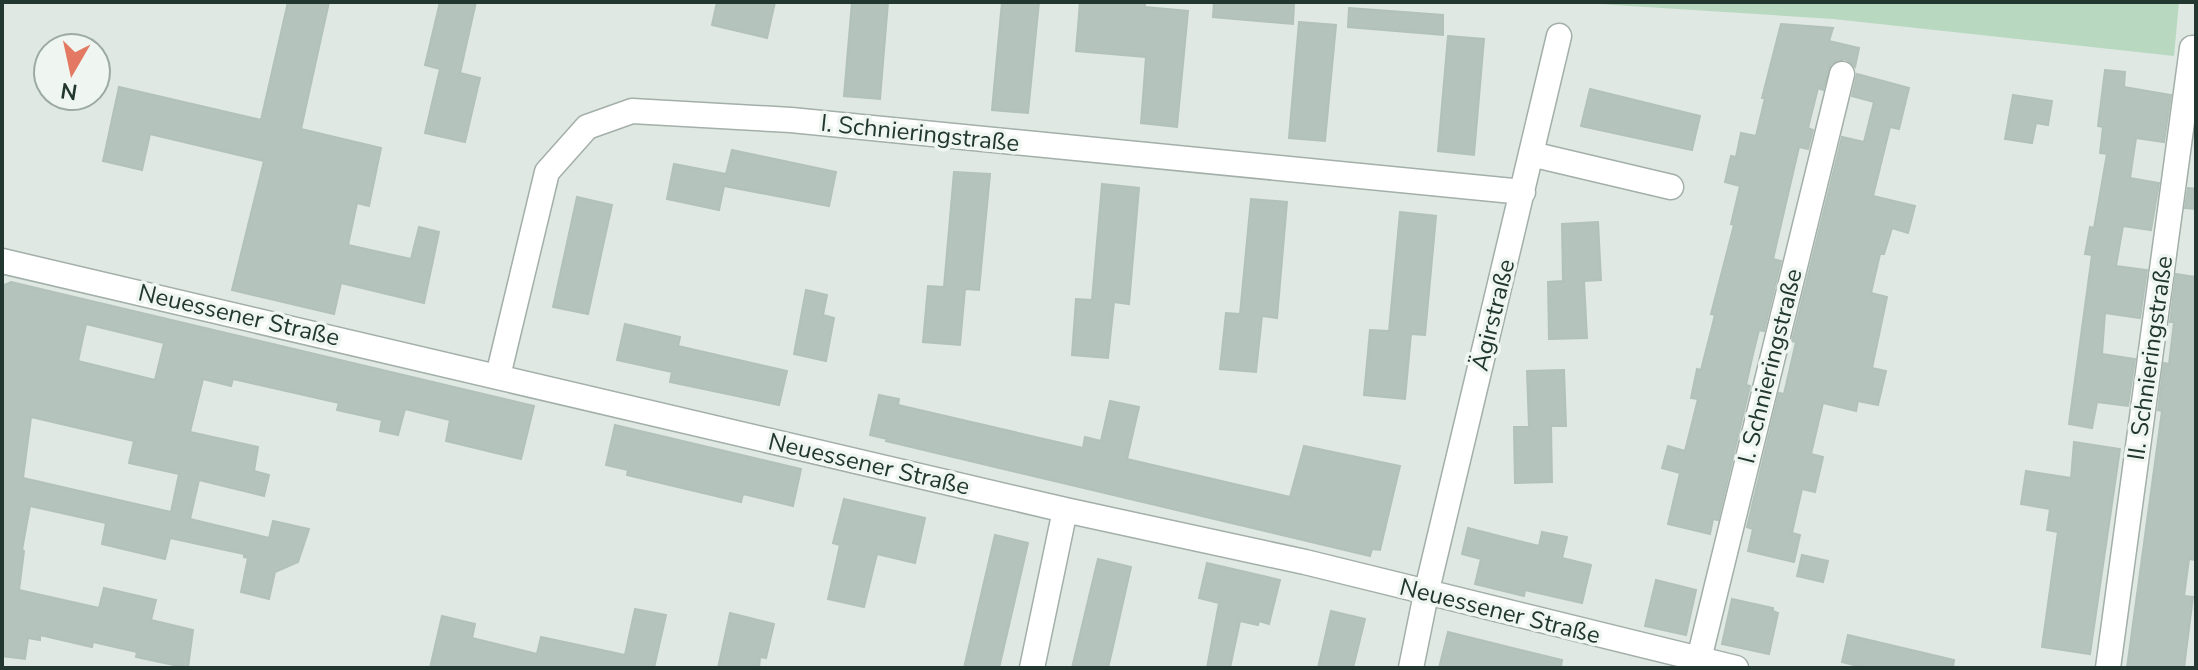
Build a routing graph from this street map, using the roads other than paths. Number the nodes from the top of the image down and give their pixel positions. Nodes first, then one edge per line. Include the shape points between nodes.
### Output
1 (1559, 36) dead end
2 (2192, 48) dead end
3 (1842, 74) dead end
4 (1531, 154) junction
5 (1671, 187) dead end
6 (1523, 192) junction
7 (2, 261) edge
8 (498, 376) junction
9 (1065, 510) junction
10 (1426, 594) junction
11 (1699, 659) junction
12 (1032, 668) edge
13 (1411, 668) edge
14 (1736, 668) edge
15 (2108, 668) edge

1 - 4 street, Ägirstraße
2 - 15 street, II. Schnieringstraße
3 - 11 street, I. Schnieringstraße
4 - 5 street
4 - 6 street, Ägirstraße
6 - 8 street, I. Schnieringstraße via 791,120 632,111 587,127 547,172
6 - 10 street, Ägirstraße
7 - 8 street, Neuessener Straße
8 - 9 street, Neuessener Straße
9 - 10 street, Neuessener Straße
9 - 12 street
10 - 11 street, Neuessener Straße
10 - 13 street, Ägirstraße
11 - 14 street, Neuessener Straße

